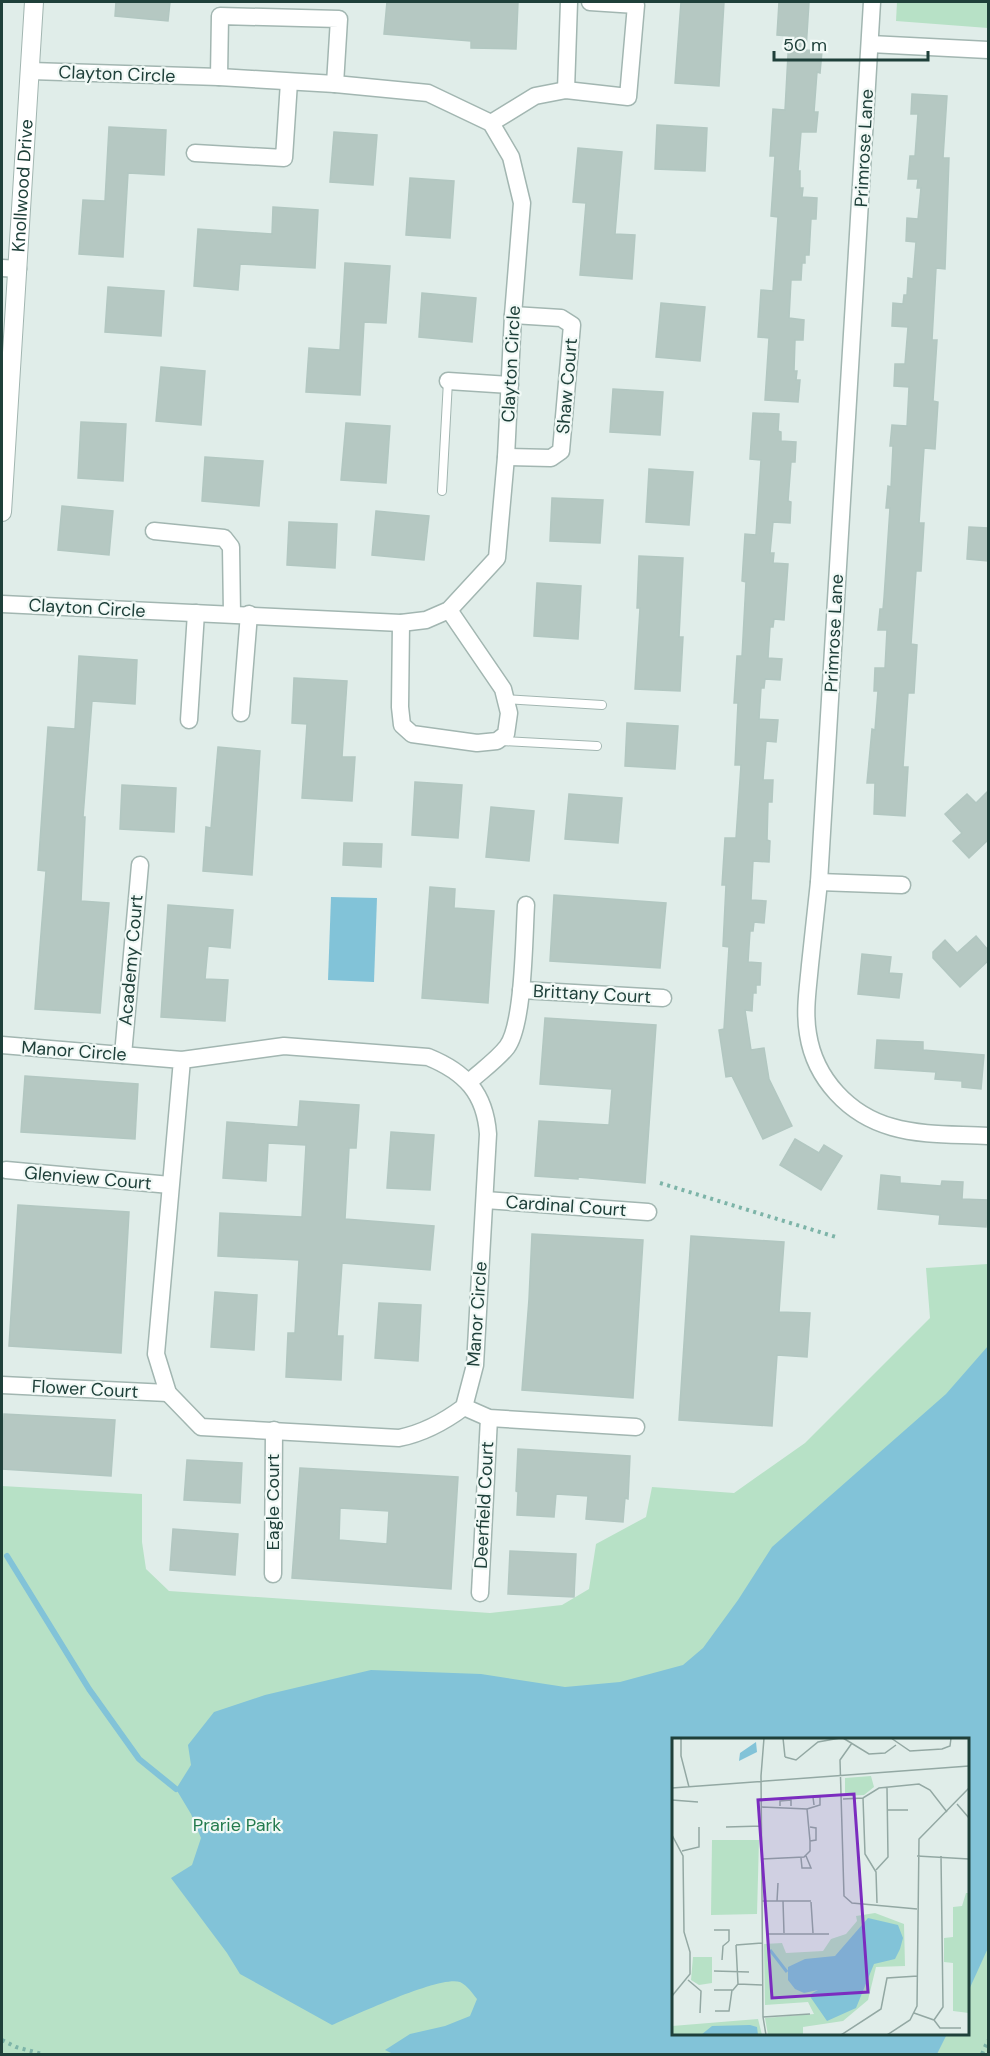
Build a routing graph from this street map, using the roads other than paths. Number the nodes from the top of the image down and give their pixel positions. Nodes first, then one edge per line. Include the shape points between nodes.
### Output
1 (34, 2) edge
2 (569, 2) edge
3 (590, 2) edge
4 (872, 2) edge
5 (870, 44) junction
6 (988, 50) edge
7 (31, 71) junction
8 (219, 77) junction
9 (289, 82) junction
10 (335, 84) junction
11 (566, 90) junction
12 (491, 123) junction
13 (195, 153) dead end
14 (10, 268) edge
15 (513, 315) junction
16 (448, 381) joint
17 (510, 385) junction
18 (506, 457) junction
19 (442, 491) dead end
20 (2, 512) edge
21 (153, 531) dead end
22 (2, 604) edge
23 (449, 610) junction
24 (196, 613) junction
25 (241, 614) junction
26 (401, 623) junction
27 (505, 699) junction
28 (602, 705) dead end
29 (241, 713) dead end
30 (189, 720) dead end
31 (497, 741) junction
32 (597, 746) dead end
33 (140, 865) dead end
34 (819, 882) junction
35 (902, 885) dead end
36 (526, 905) dead end
37 (520, 990) junction
38 (663, 998) dead end
39 (2, 1045) edge
40 (123, 1055) junction
41 (182, 1060) junction
42 (469, 1082) junction
43 (988, 1136) edge
44 (6, 1170) dead end
45 (170, 1185) junction
46 (485, 1200) junction
47 (648, 1212) dead end
48 (2, 1384) edge
49 (168, 1393) junction
50 (464, 1407) junction
51 (489, 1418) junction
52 (636, 1427) dead end
53 (274, 1430) junction
54 (273, 1574) dead end
55 (480, 1593) dead end

1 - 7 street, Knollwood Drive
2 - 11 street
3 - 11 street via 636,5 628,96
4 - 5 street, Primrose Lane
5 - 6 street
5 - 34 street, Primrose Lane
7 - 8 street, Clayton Circle
7 - 14 street, Knollwood Drive
8 - 9 street, Clayton Circle
8 - 10 street via 220,16 339,19
9 - 10 street, Clayton Circle
9 - 13 street via 284,158
10 - 12 street, Clayton Circle via 428,93
11 - 12 street via 535,96
12 - 15 street, Clayton Circle via 511,157 522,203
14 - 20 street, Knollwood Drive
15 - 17 street, Clayton Circle
15 - 18 street, Shaw Court via 561,318 572,325 561,450 551,458
16 - 17 street
16 - 19 lane
17 - 18 street, Clayton Circle
18 - 23 street, Clayton Circle via 497,558
21 - 25 street via 224,538 231,547
22 - 24 street, Clayton Circle
23 - 26 street, Clayton Circle via 426,620
23 - 27 street
24 - 25 street, Clayton Circle
24 - 30 street
25 - 26 street, Clayton Circle
25 - 29 street
26 - 31 street via 402,725 412,734 477,743
27 - 28 lane
27 - 31 street via 509,713 506,734
31 - 32 lane
33 - 40 street, Academy Court
34 - 35 street
34 - 43 street, Primrose Lane via 806,1021 812,1052 828,1084 860,1113 893,1128
36 - 37 street
37 - 38 street, Brittany Court
37 - 42 street via 513,1035 506,1048
39 - 40 street, Manor Circle
40 - 41 street, Manor Circle
41 - 42 street, Manor Circle via 284,1046 406,1054 428,1057 449,1066
41 - 45 street
42 - 46 street, Manor Circle via 487,1116
44 - 45 street, Glenview Court
45 - 49 street via 156,1354
46 - 47 street, Cardinal Court
46 - 50 street, Manor Circle via 475,1365
48 - 49 street, Flower Court
49 - 53 street via 201,1427
50 - 51 street
50 - 53 street via 434,1426 399,1438
51 - 52 street
51 - 55 street, Deerfield Court
53 - 54 street, Eagle Court

